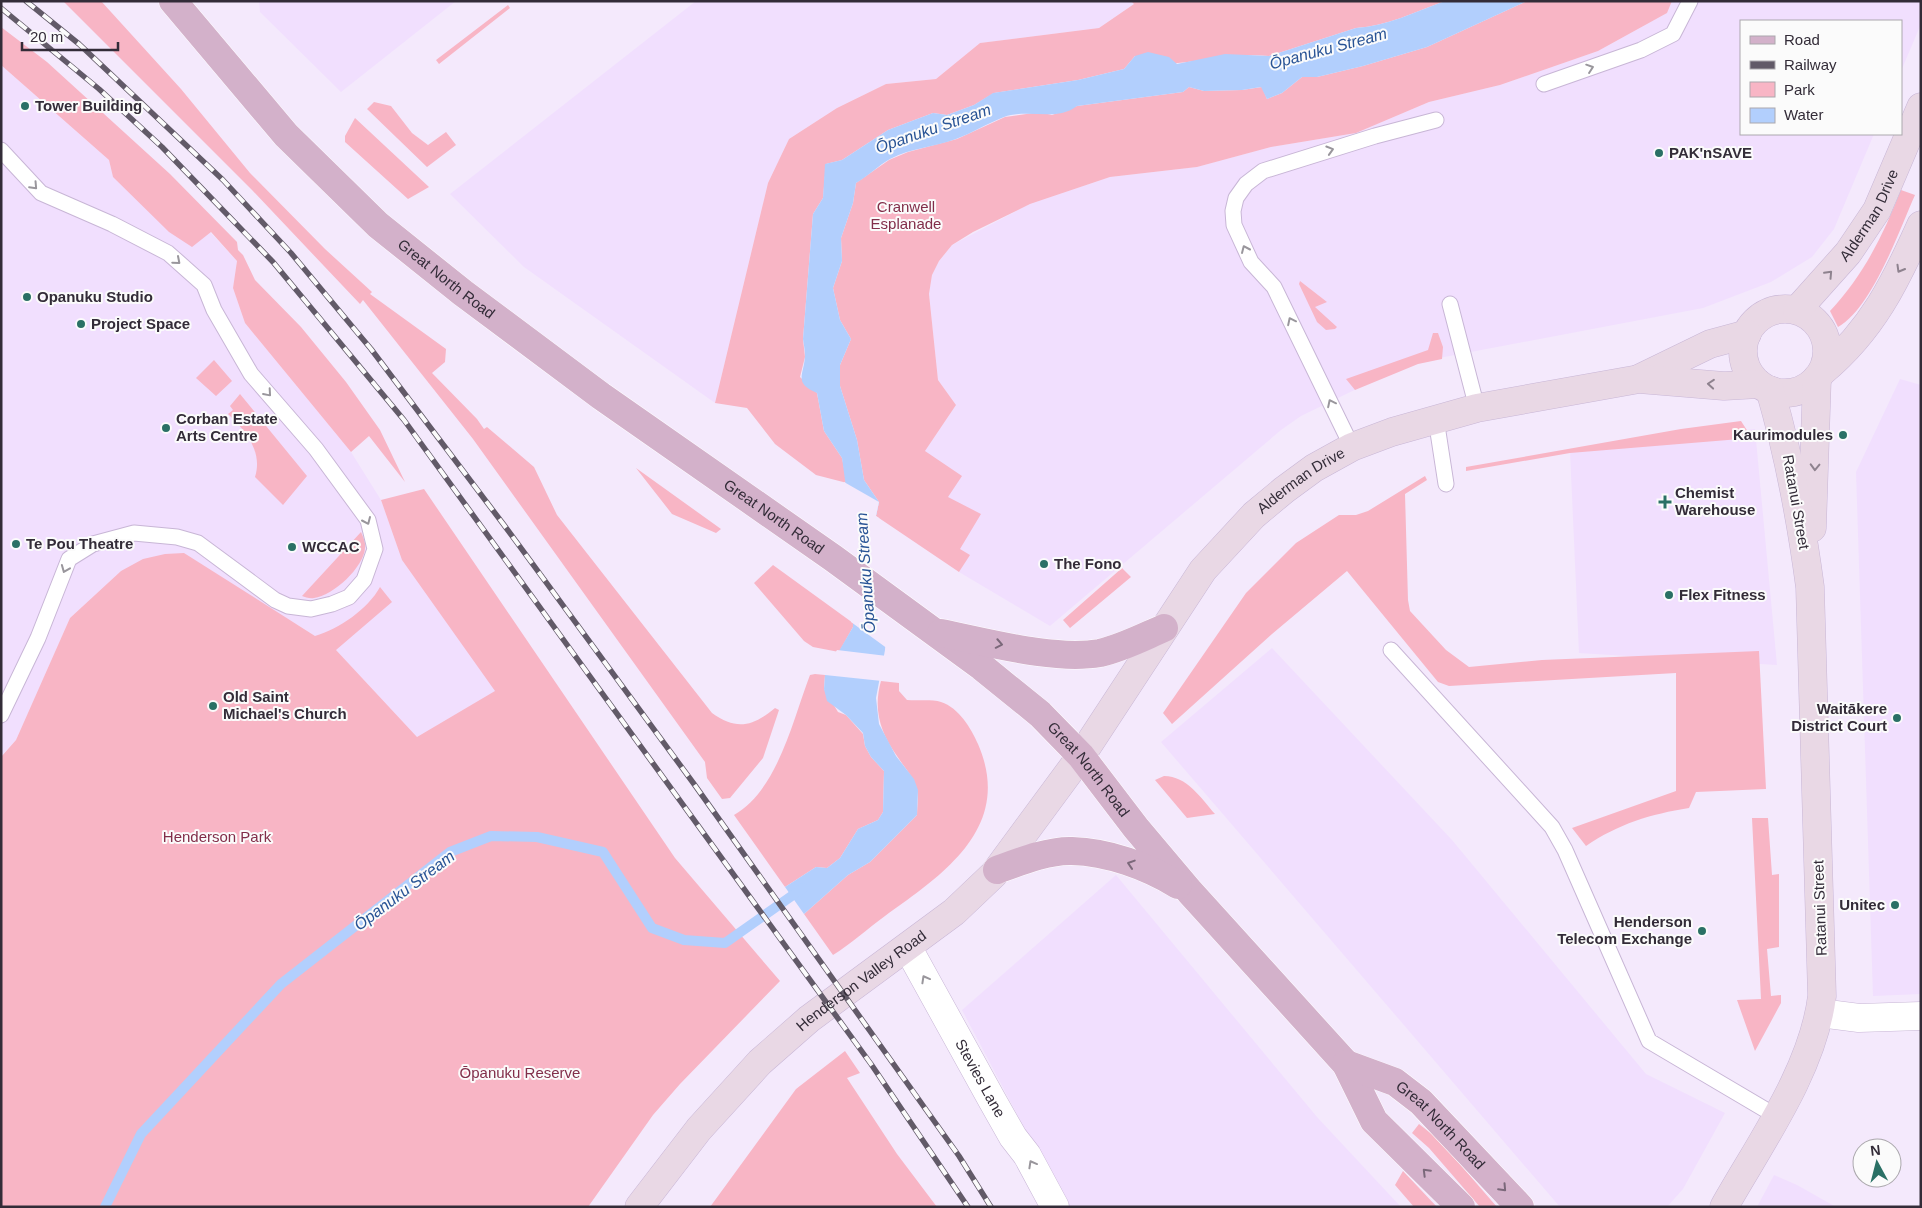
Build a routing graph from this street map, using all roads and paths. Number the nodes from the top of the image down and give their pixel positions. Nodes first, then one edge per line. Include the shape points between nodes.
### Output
1 (173, 1) edge
2 (1690, 1) edge
3 (1544, 84) dead end
4 (1921, 107) edge
5 (1436, 120) dead end
6 (1, 150) edge
7 (1921, 226) edge
8 (1450, 304) dead end
9 (1797, 310) junction
10 (1747, 334) junction
11 (1820, 375) junction
12 (1639, 379) junction
13 (1765, 387) junction
14 (1477, 408) junction
15 (1436, 419) junction
16 (1352, 447) junction
17 (1446, 484) dead end
18 (1810, 587) junction
19 (1164, 628) junction
20 (934, 632) junction
21 (1391, 650) dead end
22 (1, 715) edge
23 (1081, 756) junction
24 (997, 870) junction
25 (1190, 892) junction
26 (908, 948) junction
27 (1820, 1013) junction
28 (1921, 1016) edge
29 (1346, 1064) junction
30 (1776, 1116) junction
31 (640, 1207) edge
32 (1055, 1207) edge
33 (1461, 1207) edge
34 (1520, 1207) edge
35 (1724, 1207) edge

1 - 20 main road, Great North Road via 286,135 378,225 601,396
3 -> 2 lane via 1641,50 1673,34
9 -> 4 main road, Alderman Drive via 1848,253 1877,210
16 -> 5 lane via 1274,287 1251,262 1234,225 1236,198 1246,184 1263,171
6 -> 22 lane via 41,193 168,253 204,285 214,310 251,374 316,449 368,520 375,548 364,580 349,596 311,609 288,606 276,600 198,543 177,537 134,533 93,544 69,559 38,638
7 -> 11 main road via 1866,329
8 - 14 lane
9 - 10 main road via 1769,312 1757,320
9 - 11 main road via 1811,317 1821,328 1828,346 1827,361
10 - 12 main road, Alderman Drive via 1710,344
10 - 13 main road via 1743,348 1745,362 1750,373
11 - 13 main road via 1799,390 1785,393
11 -> 18 main road, Ratanui Street
13 -> 12 main road, Alderman Drive
12 - 14 main road, Alderman Drive
13 - 18 main road, Ratanui Street via 1788,453
14 - 15 main road, Alderman Drive
15 - 16 main road, Alderman Drive
15 - 17 lane
16 - 19 main road, Alderman Drive via 1314,468 1254,515 1203,570
18 - 27 main road, Ratanui Street via 1822,976
20 -> 19 main road via 1037,651 1098,653
19 - 23 main road, Alderman Drive
20 - 23 main road, Great North Road via 1030,704
21 - 30 lane via 1552,826 1649,1041
23 - 24 main road, Henderson Valley Road
23 - 25 main road, Great North Road
25 -> 24 main road via 1160,874 1129,863 1070,850
24 - 26 main road, Henderson Valley Road via 976,893
25 - 29 main road, Great North Road
26 - 31 main road, Henderson Valley Road via 809,1019 760,1062 699,1129
32 -> 26 street, Stevies Lane
27 - 28 street via 1868,1018
27 - 30 main road, Ratanui Street via 1812,1043
33 -> 29 main road, Great North Road via 1374,1121
29 -> 34 main road, Great North Road via 1395,1082 1421,1102
30 - 35 main road, Ratanui Street

